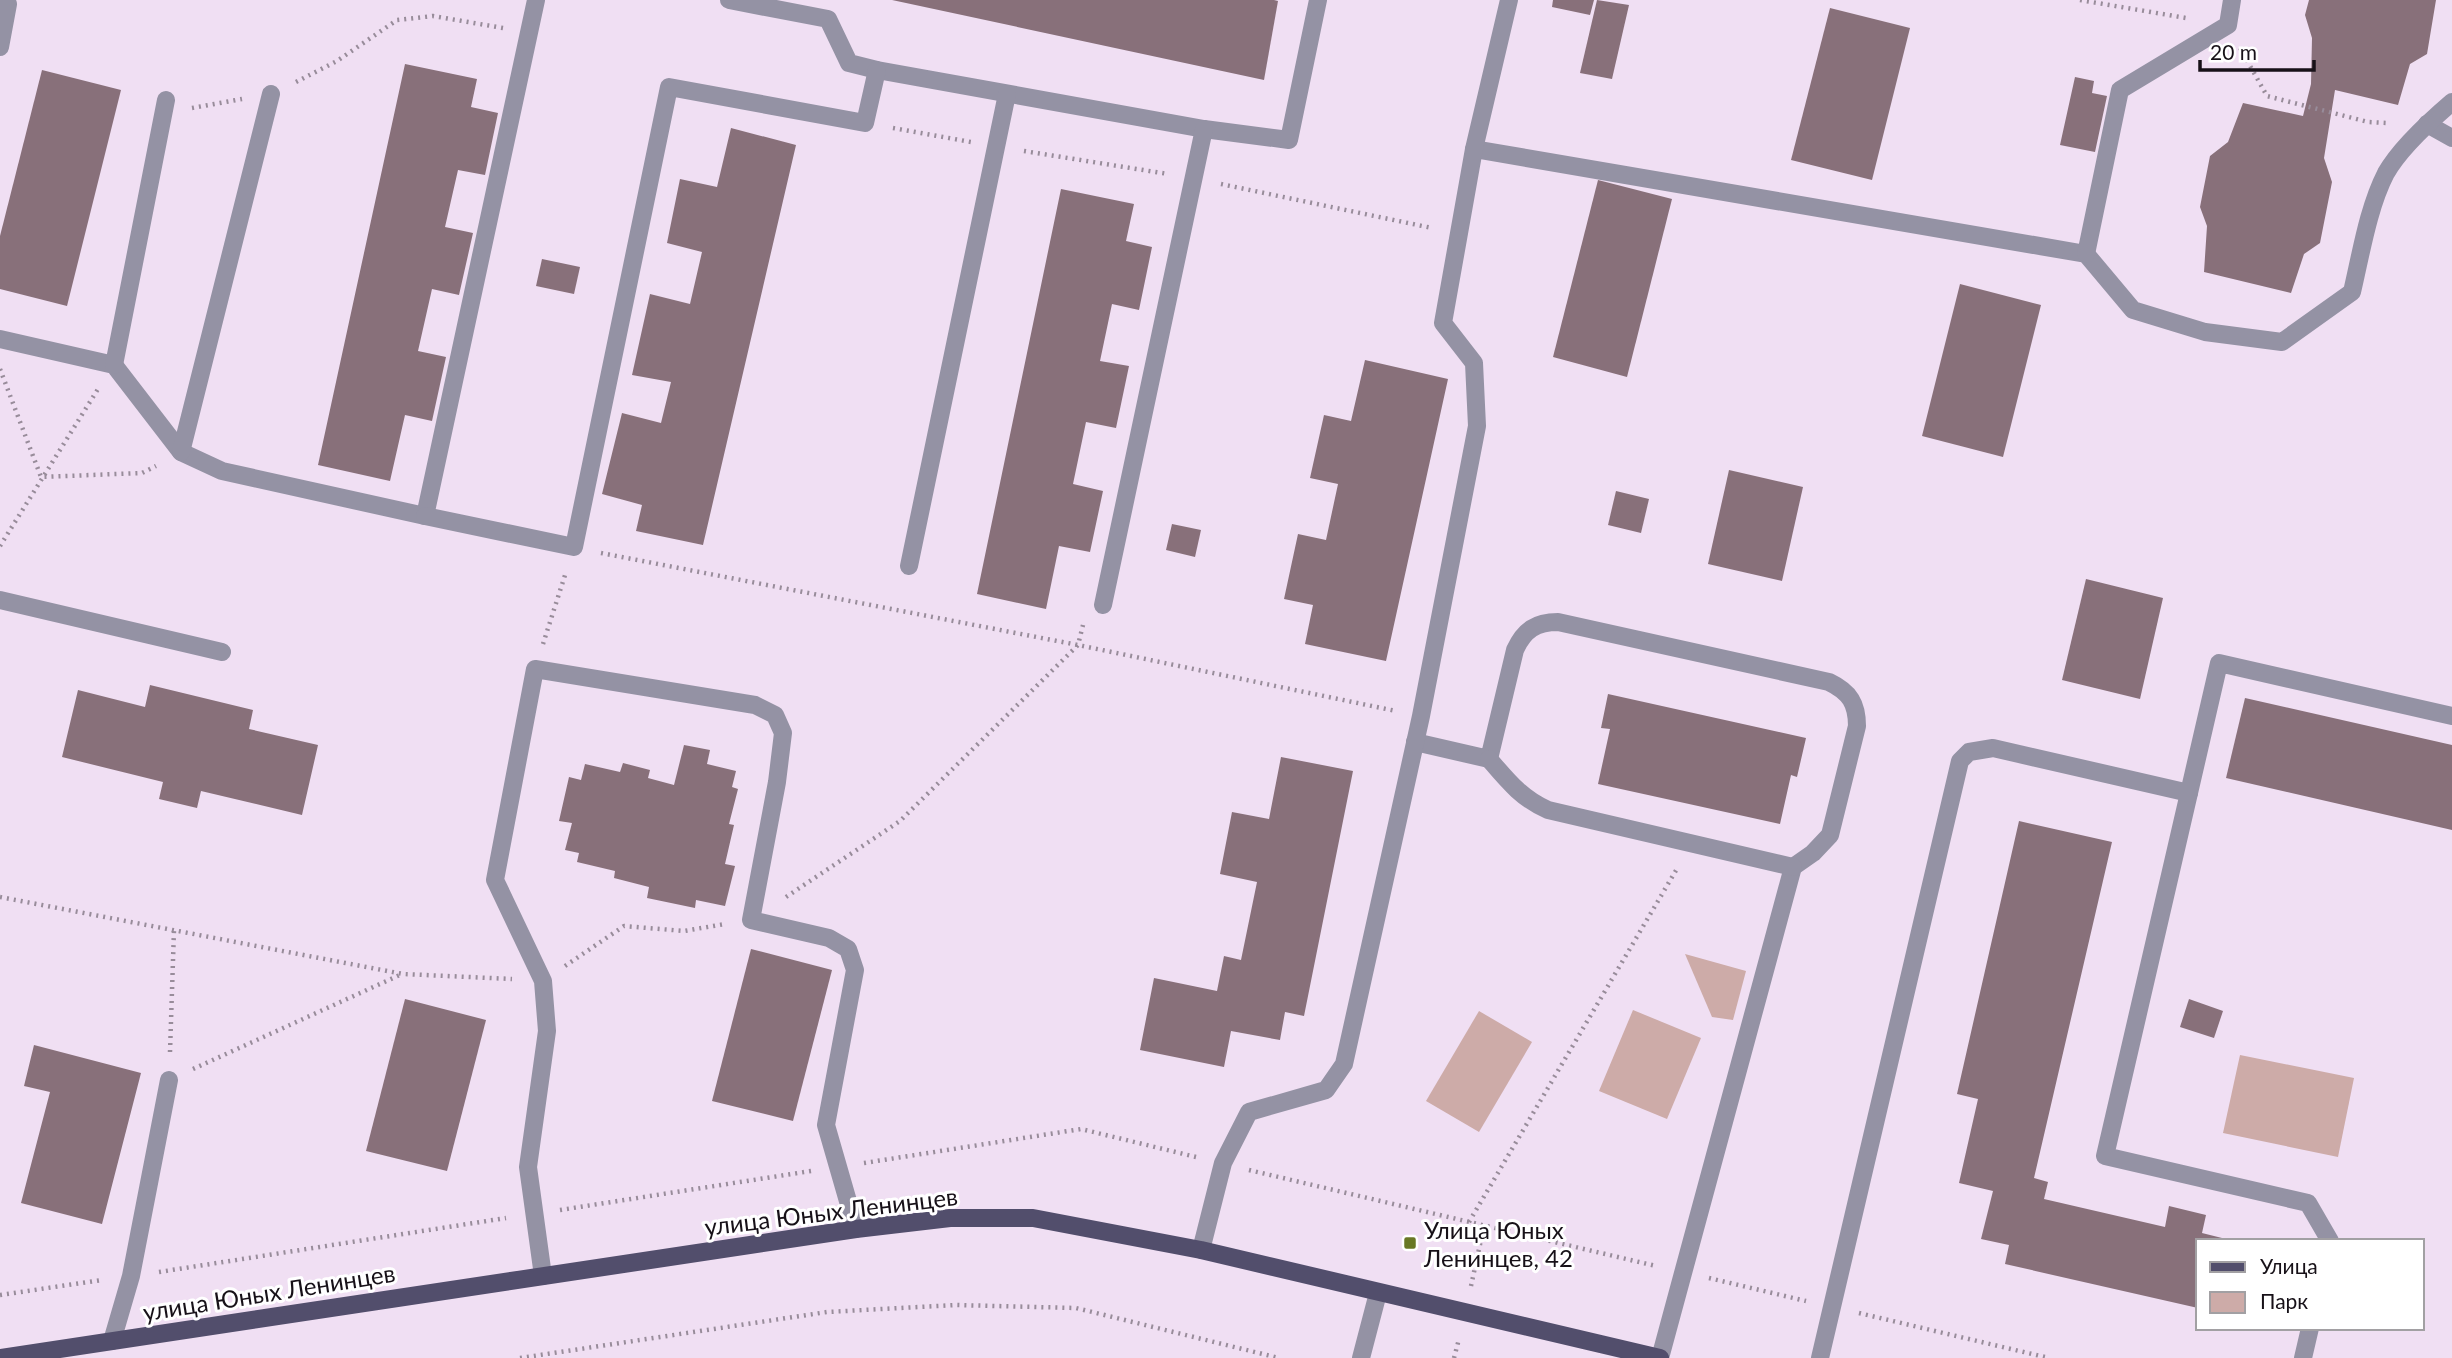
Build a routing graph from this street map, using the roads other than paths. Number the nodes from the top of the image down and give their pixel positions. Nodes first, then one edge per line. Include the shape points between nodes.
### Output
1 (536, 0) edge
2 (729, 0) edge
3 (1318, 0) edge
4 (1509, 0) edge
5 (2232, 0) edge
6 (8, 4) dead end
7 (0, 47) edge
8 (877, 70) junction
9 (271, 94) road end
10 (1007, 94) junction
11 (2452, 102) edge
12 (165, 106) road end
13 (2427, 124) junction
14 (1204, 129) junction
15 (2452, 138) edge
16 (1474, 149) junction
17 (2086, 254) junction
18 (0, 339) edge
19 (114, 365) junction
20 (181, 452) junction
21 (425, 516) junction
22 (909, 566) dead end
23 (0, 600) edge
24 (1103, 605) road end
25 (222, 652) dead end
26 (2452, 716) edge
27 (1415, 742) junction
28 (1489, 759) junction
29 (2189, 793) junction
30 (1793, 867) junction
31 (169, 1080) road end
32 (856, 1229) junction
33 (2329, 1239) edge
34 (1201, 1250) junction
35 (544, 1276) junction
36 (1377, 1293) junction
37 (2310, 1330) edge
38 (112, 1341) junction
39 (0, 1358) edge
40 (1361, 1358) edge
41 (1660, 1358) edge
42 (1820, 1358) edge
43 (2303, 1358) edge

1 - 21 lane
2 - 8 lane via 828,19 849,63
3 - 14 lane via 1289,140
4 - 16 lane
5 - 17 lane via 2228,25 2120,90
6 - 7 lane
8 - 10 lane
8 - 21 lane via 865,123 669,87 574,547
9 - 20 lane
10 - 14 lane
10 - 22 lane
11 - 13 lane
12 - 19 lane
13 - 15 lane
13 - 17 lane via 2387,172 2352,292 2282,342 2205,332 2133,310
14 - 24 lane
16 - 17 lane
16 - 27 lane via 1443,323 1474,363 1477,426
18 - 19 lane
19 - 20 lane
20 - 21 lane via 222,471
23 - 25 lane
26 - 29 lane via 2219,663
27 - 28 lane
27 - 34 lane via 1344,1064 1326,1090 1249,1112 1223,1163
28 - 30 lane via 1515,790 1539,807
28 - 30 lane via 1514,650 1520,637 1544,622 1829,682 1852,698 1857,726 1830,835
29 - 33 lane via 2105,1156 2308,1203
29 - 42 lane via 1993,748 1969,752 1961,761 1955,771
30 - 41 lane
31 - 38 lane via 131,1276
32 - 34 main road, улица Юных Ленинцев via 950,1218 1033,1218
32 - 35 main road, улица Юных Ленинцев
32 - 35 lane via 826,1125 855,970 848,949 829,938 751,920 783,733 775,715 755,705 534,669 495,880 543,981 547,1031 528,1167
34 - 36 main road, улица Юных Ленинцев
35 - 38 main road, улица Юных Ленинцев
36 - 40 lane
36 - 41 main road, улица Юных Ленинцев
37 - 43 lane
38 - 39 main road, улица Юных Ленинцев

